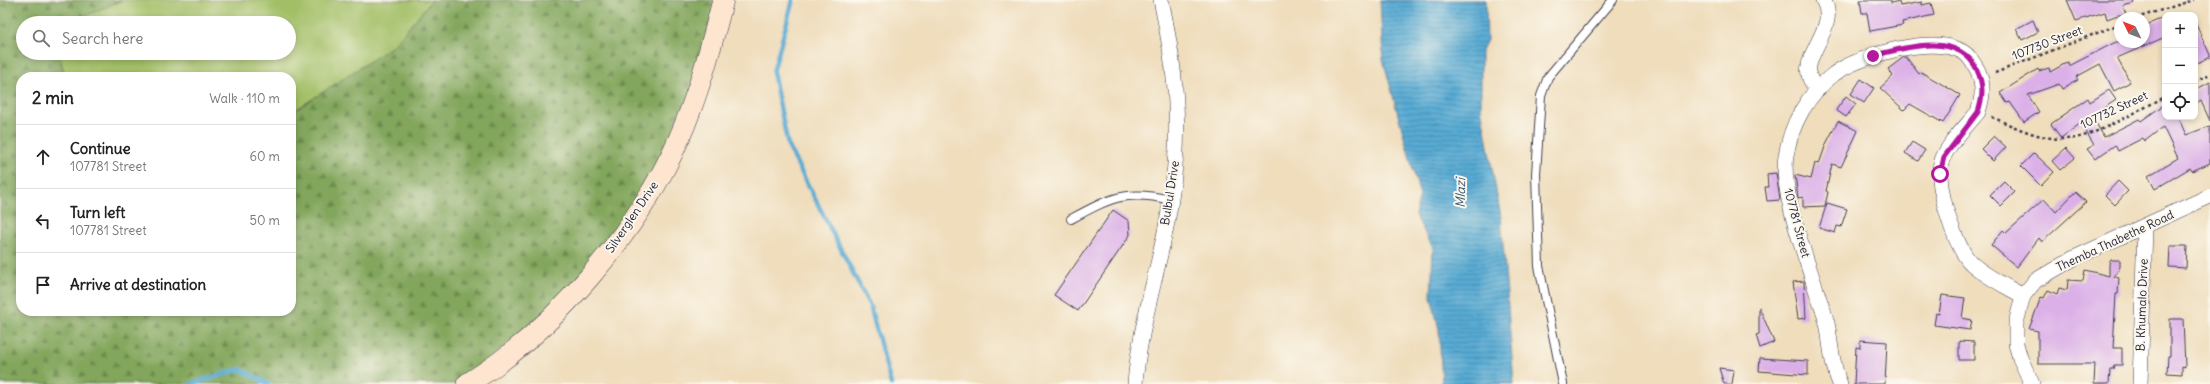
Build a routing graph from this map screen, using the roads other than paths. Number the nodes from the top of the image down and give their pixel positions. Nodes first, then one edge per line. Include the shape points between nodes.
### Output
1 (723, 0) edge
2 (1161, 0) edge
3 (1613, 0) edge
4 (1823, 0) edge
5 (1818, 89) junction
6 (2210, 196) edge
7 (1171, 200) junction
8 (1071, 219) dead end
9 (2145, 226) junction
10 (2023, 296) junction
11 (467, 384) edge
12 (1135, 384) edge
13 (1563, 384) edge
14 (1840, 384) edge
15 (2032, 384) edge
16 (2140, 384) edge

1 - 11 street, Silverglen Drive via 691,108 678,141 656,184 633,219 592,273 563,305 508,355
2 - 7 street, Bulbul Drive via 1171,48 1178,118
3 - 13 lane via 1548,77 1541,96 1536,174 1539,266
4 - 5 street via 1826,11 1824,32 1808,68 1810,83
5 - 10 street, 107781 Street via 1834,74 1851,64 1889,52 1938,44 1963,52 1973,61 1981,78 1982,96 1978,112 1944,157 1940,183 1960,247 1971,262
5 - 14 street, 107781 Street via 1805,104 1796,121 1786,156 1786,173 1788,194 1828,326 1835,372
6 - 9 street, Themba Thabethe Road
7 - 8 lane via 1148,194 1127,196 1105,201
7 - 12 street, Bulbul Drive via 1143,331
9 - 10 street, Themba Thabethe Road via 2054,269 2035,281
9 - 16 street, B. Khumalo Drive
10 - 15 street, Themba Thabethe Road via 2016,323 2016,344 2024,372

